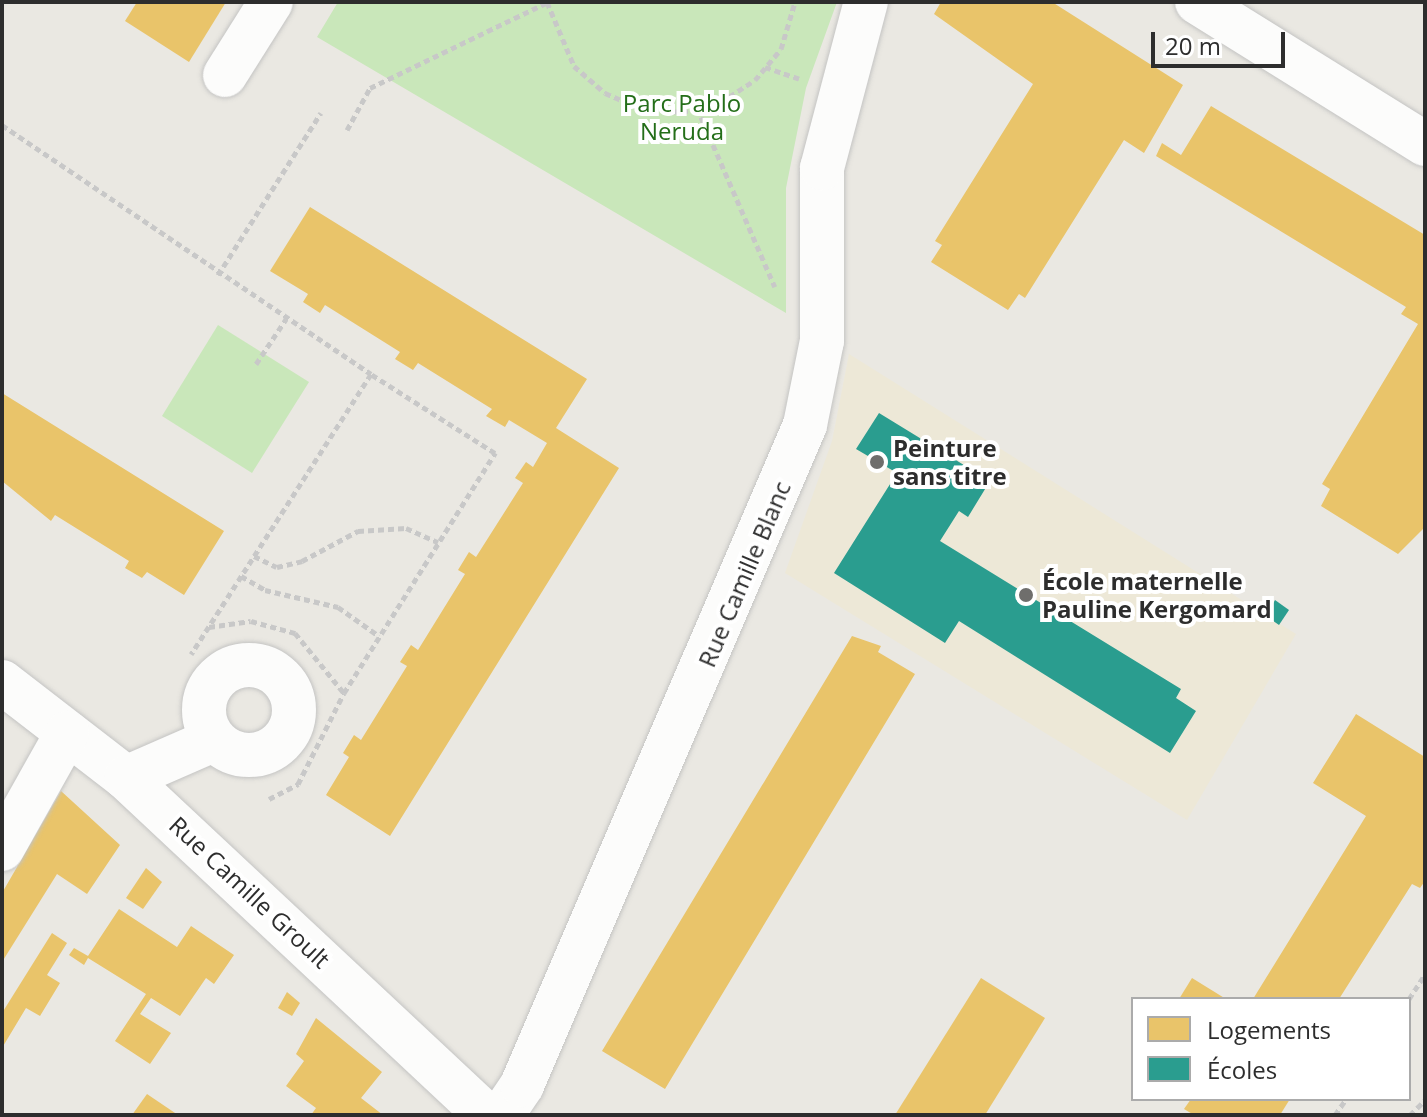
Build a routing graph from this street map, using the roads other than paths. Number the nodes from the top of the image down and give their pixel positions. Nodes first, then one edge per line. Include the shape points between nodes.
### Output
1 (271, 2) edge
2 (866, 2) edge
3 (1197, 2) edge
4 (225, 75) dead end
5 (1425, 144) edge
6 (2, 683) edge
7 (67, 733) junction
8 (213, 740) dead end
9 (126, 778) junction
10 (2, 849) edge
11 (486, 1115) edge
12 (502, 1115) edge

1 - 4 street
2 - 12 street, Rue Camille Blanc via 822,168 822,341 805,425 522,1085
3 - 5 street
6 - 7 street, Rue Camille Groult
7 - 9 street, Rue Camille Groult
7 - 10 street
8 - 9 street
9 - 11 street, Rue Camille Groult

